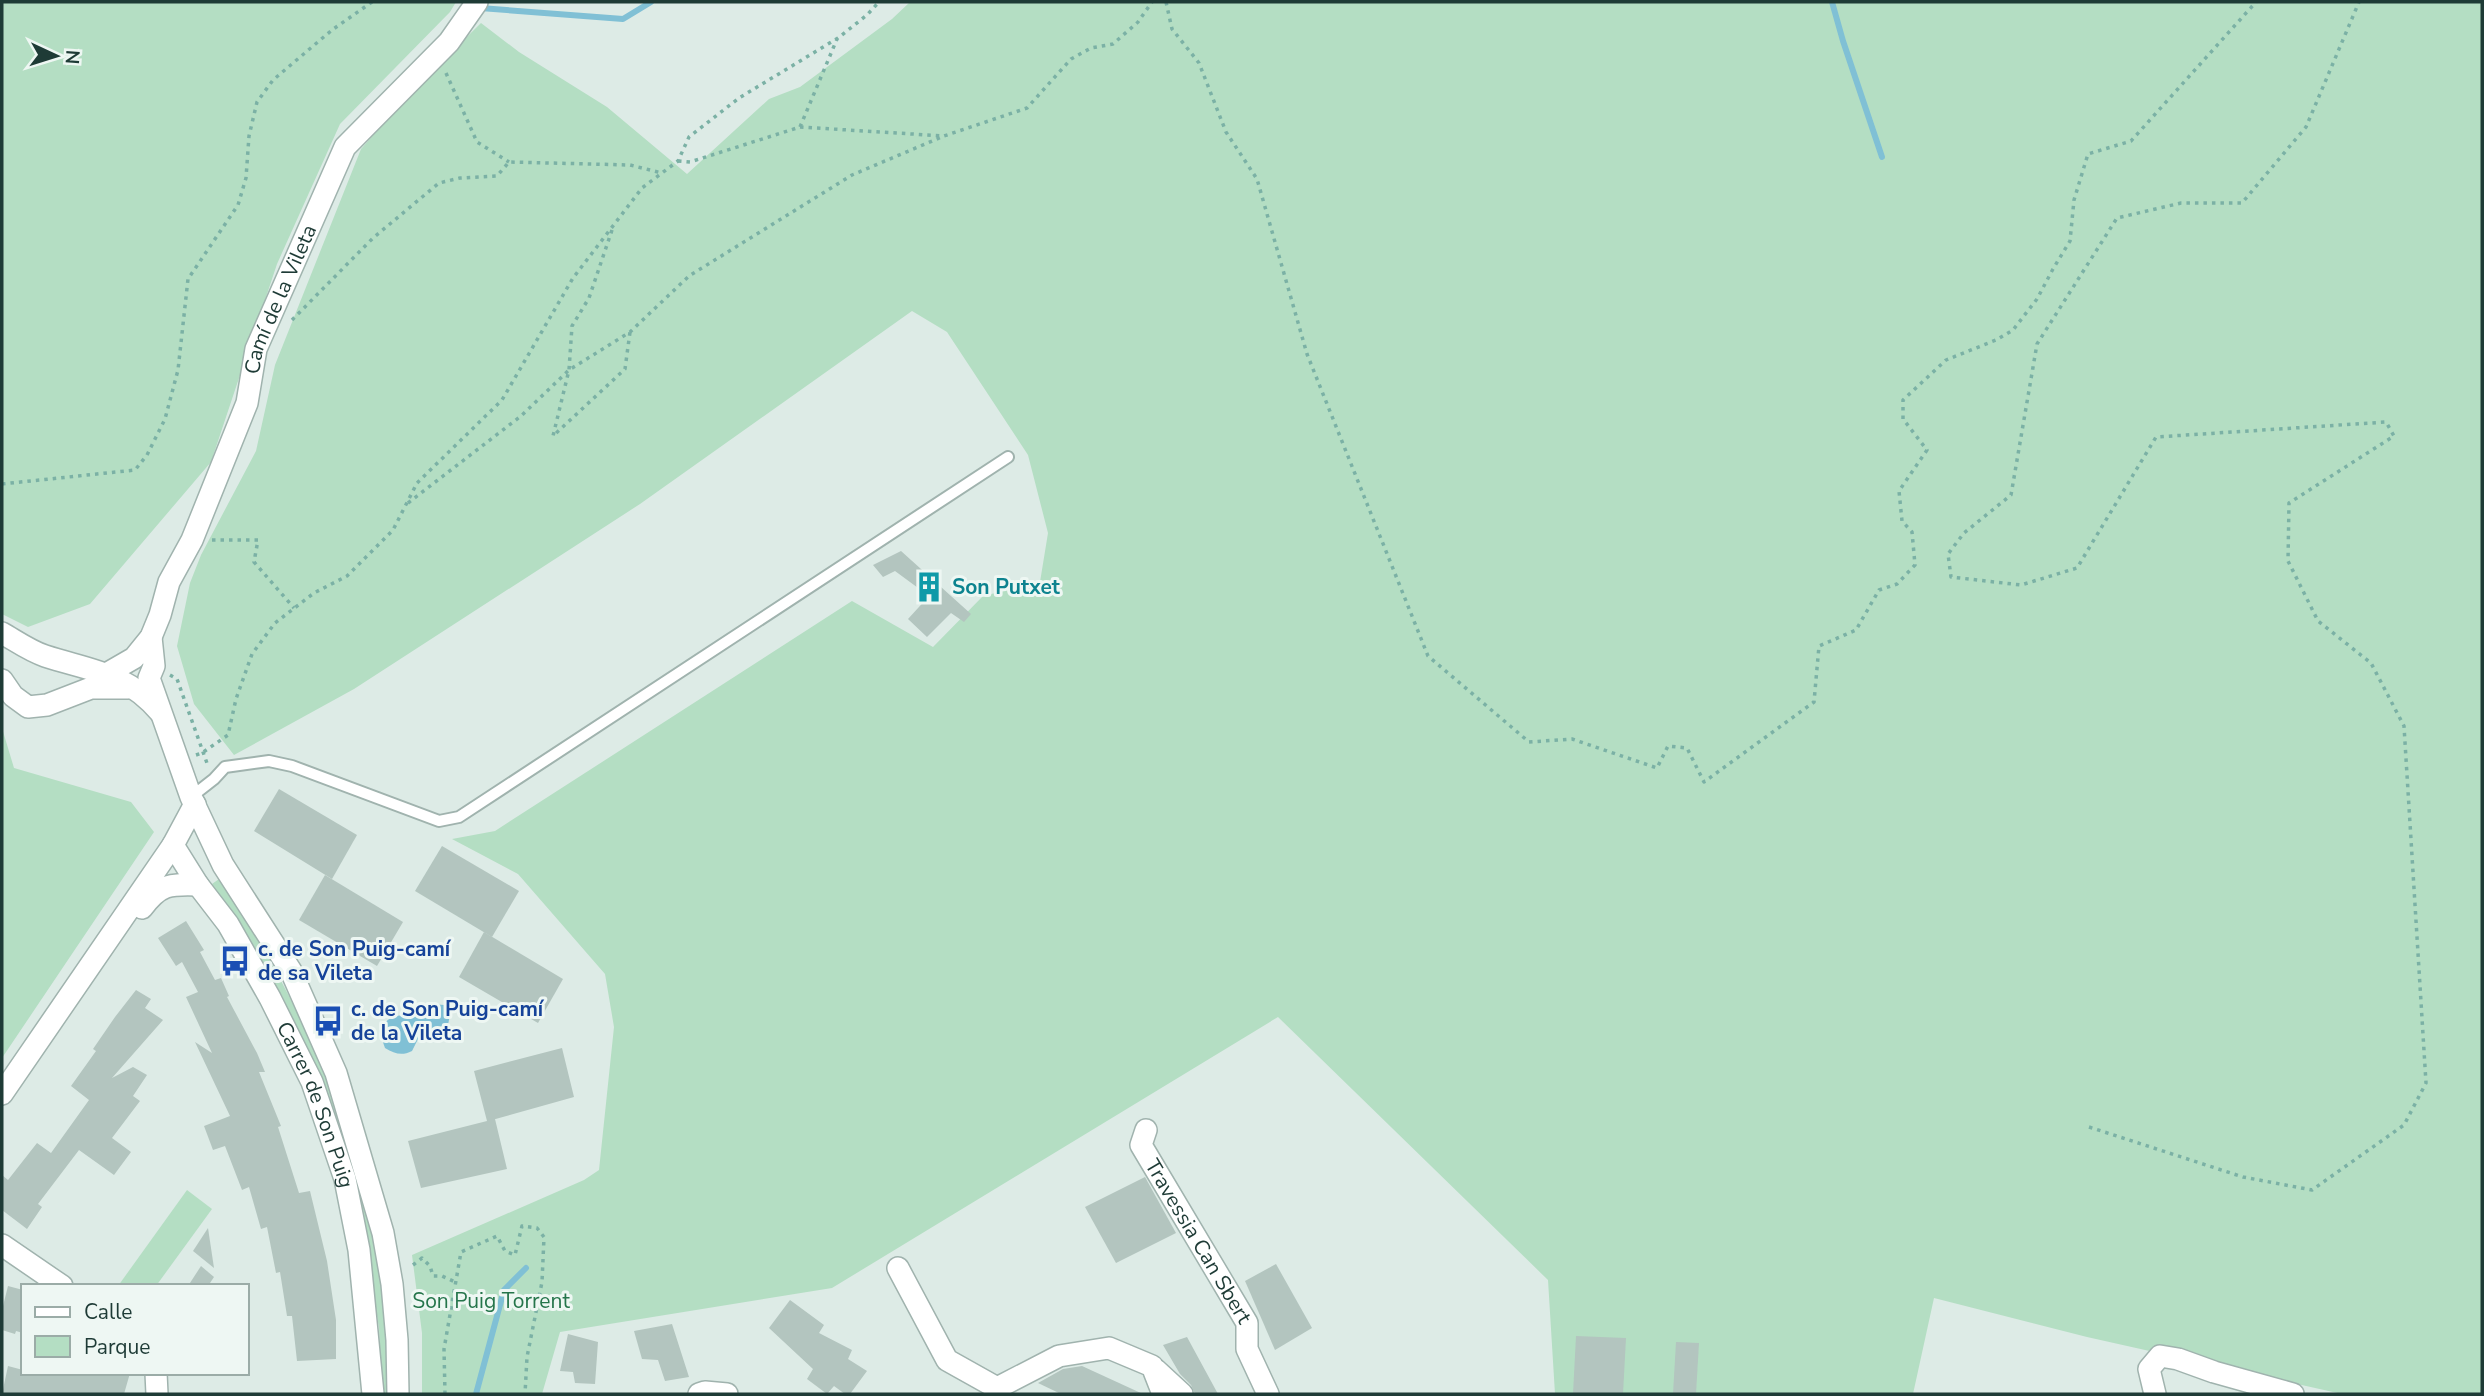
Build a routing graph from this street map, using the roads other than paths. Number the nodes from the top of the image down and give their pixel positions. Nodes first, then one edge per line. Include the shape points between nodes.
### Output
1 (477, 2) edge
2 (1008, 457) dead end
3 (2, 633) edge
4 (151, 637) junction
5 (108, 673) junction
6 (2, 680) edge
7 (141, 683) junction
8 (193, 801) junction
9 (176, 838) junction
10 (223, 865) junction
11 (198, 885) junction
12 (120, 922) junction
13 (2, 1094) edge
14 (1146, 1130) dead end
15 (2, 1245) edge
16 (898, 1268) dead end
17 (59, 1284) edge
18 (1152, 1366) junction
19 (156, 1375) edge
20 (157, 1394) edge
21 (373, 1394) edge
22 (398, 1394) edge
23 (699, 1394) edge
24 (727, 1394) edge
25 (1163, 1394) edge
26 (1182, 1394) edge
27 (1268, 1394) edge
28 (2155, 1394) edge
29 (2293, 1394) edge

1 - 4 street, Camí de la Vileta via 449,42 345,147 256,349 247,403 192,540 169,582
2 - 8 lane via 458,817 439,821 269,761 225,767
3 - 5 street via 43,655
4 - 5 street, Camí de la Vileta via 134,658
4 - 7 street, Camí de la Vileta via 154,666
5 - 7 street
6 - 7 street via 28,707 47,705 91,688
7 - 8 street via 164,718
8 - 9 street
8 - 10 street, Carrer de Son Puig
9 - 10 street, Carrer de Son Puig via 199,841
9 - 11 street, Carrer de Son Puig
9 - 12 street
10 - 22 street, Carrer de Son Puig via 290,971 335,1073 383,1233 392,1284
11 - 12 street via 159,889 137,915
11 - 21 street, Carrer de Son Puig via 228,924 312,1082 345,1179 359,1250
12 - 13 street
14 - 27 street, Travessia Can Sbert via 1142,1145 1247,1324 1247,1349
15 - 17 street
16 - 18 street via 947,1360 997,1388 1059,1356 1109,1348
18 - 25 street
18 - 26 street
19 - 20 street
23 - 24 street
28 - 29 street via 2149,1369 2160,1356

